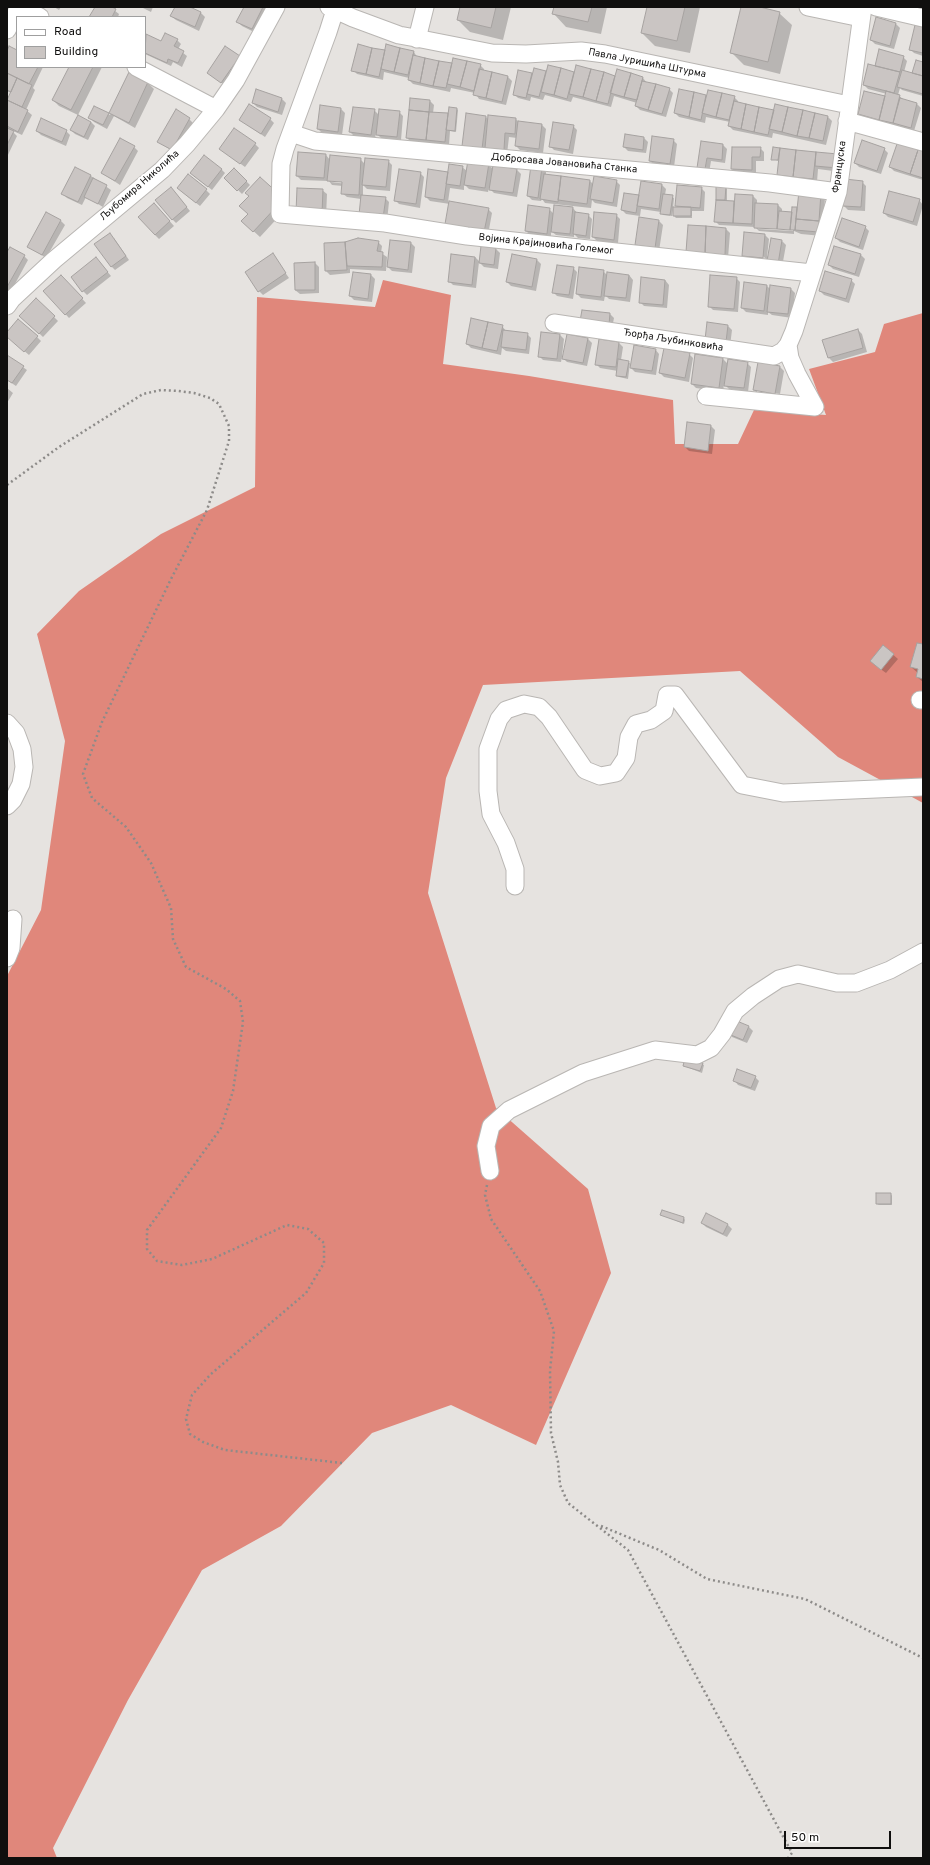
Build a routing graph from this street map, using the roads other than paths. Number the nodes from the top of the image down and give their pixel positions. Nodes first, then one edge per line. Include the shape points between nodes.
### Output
1 (20, 7) edge
2 (276, 7) edge
3 (425, 7) edge
4 (808, 7) edge
5 (876, 7) edge
6 (332, 9) edge
7 (354, 13) edge
8 (862, 13) edge
9 (38, 16) edge
10 (923, 18) edge
11 (7, 30) edge
12 (417, 38) junction
13 (138, 68) edge
14 (216, 110) junction
15 (848, 113) junction
16 (291, 133) junction
17 (923, 142) edge
18 (838, 192) junction
19 (812, 273) junction
20 (7, 306) edge
21 (554, 323) dead end
22 (788, 345) junction
23 (706, 396) dead end
24 (7, 723) edge
25 (923, 787) edge
26 (7, 806) edge
27 (515, 886) dead end
28 (13, 920) dead end
29 (923, 952) edge
30 (7, 958) edge
31 (490, 1171) road end

1 - 9 street
1 - 11 street
2 - 14 street, Љубомира Николића via 236,80
3 - 12 street
4 - 8 street
5 - 10 street
6 - 7 street, Павла Јуришића Штурма
6 - 16 street via 328,32
7 - 12 street, Павла Јуришића Штурма via 400,34
8 - 15 street, Француска
12 - 15 street, Павла Јуришића Штурма via 492,53 581,51 605,54
13 - 14 street
14 - 20 street, Љубомира Николића via 162,170 54,260
15 - 17 street, Павла Јуришића Штурма
15 - 18 street, Француска
16 - 18 street, Добросава Јовановића Станка via 315,140 770,182
16 - 19 street, Војина Крајиновића Големог via 281,164 280,214 385,223 482,238
18 - 19 street, Француска
19 - 22 street, Француска
21 - 22 street, Ђорђа Љубинковића via 774,356
22 - 23 street via 790,358 815,407
24 - 26 street via 16,733 22,749 24,767 21,784
25 - 27 street via 783,793 742,784 675,695 667,695 664,711 651,720 636,724 629,737 626,758 616,773 600,776 585,770 549,717 539,707 524,704 506,710 499,719 488,749 488,791 492,814 515,869
28 - 30 street via 11,948
29 - 31 street via 890,970 856,983 836,983 798,974 778,978 735,1011 711,1048 697,1055 655,1050 583,1073 510,1110 491,1126 486,1146

